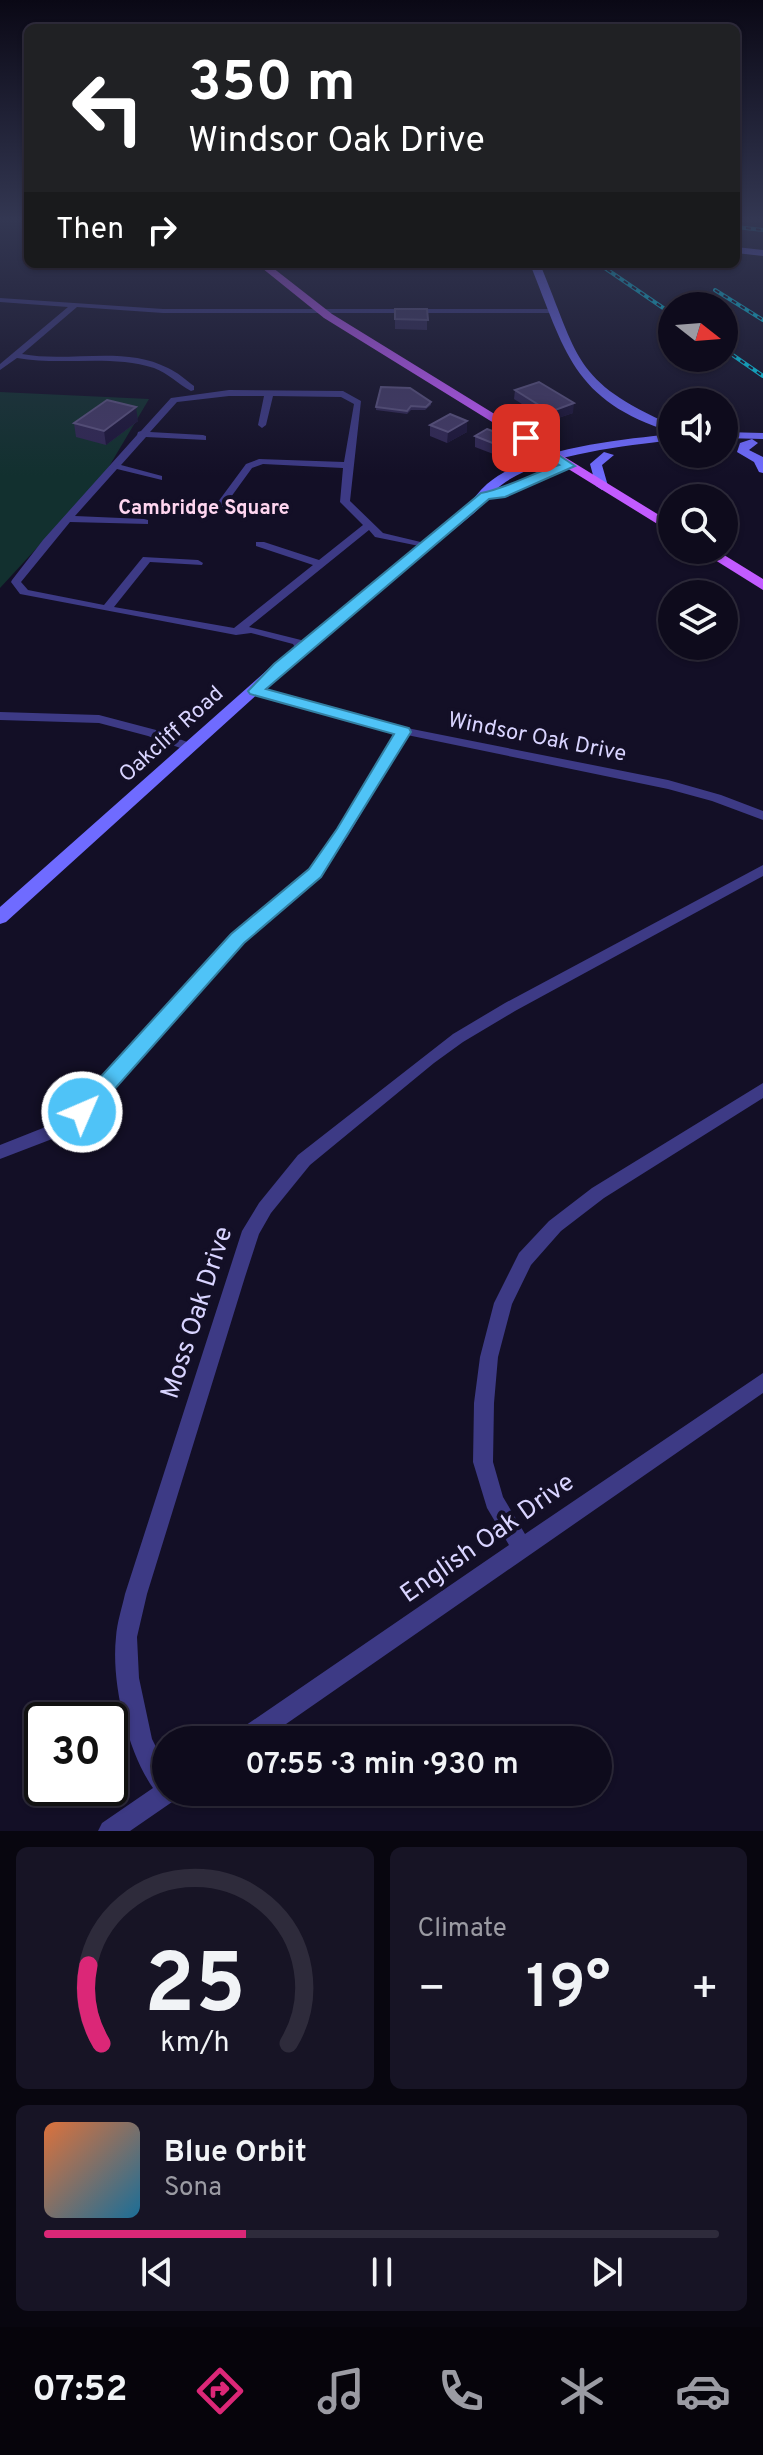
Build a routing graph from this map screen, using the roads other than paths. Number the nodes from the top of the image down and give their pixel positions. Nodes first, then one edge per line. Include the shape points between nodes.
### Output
1 (57, 305) edge
2 (315, 305) edge
3 (551, 305) edge
4 (73, 307) junction
5 (553, 311) junction
6 (325, 313) junction
7 (16, 355) junction
8 (0, 368) edge
9 (191, 388) dead end
10 (269, 393) junction
11 (646, 417) junction
12 (658, 423) edge
13 (262, 425) dead end
14 (141, 434) junction
15 (738, 437) edge
16 (203, 438) dead end
17 (658, 439) edge
18 (759, 440) edge
19 (738, 442) edge
20 (628, 443) junction
21 (658, 448) edge
22 (608, 455) junction
23 (738, 460) edge
24 (563, 463) junction
25 (348, 465) junction
26 (115, 466) junction
27 (763, 471) edge
28 (159, 478) dead end
29 (602, 486) junction
30 (220, 506) dead end
31 (68, 519) junction
32 (658, 520) edge
33 (144, 522) dead end
34 (373, 527) junction
35 (260, 544) dead end
36 (422, 545) junction
37 (198, 563) dead end
38 (320, 564) junction
39 (729, 564) edge
40 (763, 585) edge
41 (107, 608) junction
42 (236, 632) junction
43 (301, 649) junction
44 (256, 691) junction
45 (0, 716) edge
46 (403, 732) junction
47 (191, 748) junction
48 (763, 816) edge
49 (763, 870) edge
50 (0, 917) edge
51 (763, 1090) edge
52 (0, 1152) edge
53 (763, 1382) edge
54 (521, 1547) junction
55 (265, 1726) edge
56 (152, 1764) edge
57 (152, 1800) edge
58 (110, 1831) edge

1 - 4 street
2 - 6 main road
3 - 5 main road
4 - 6 street
4 - 7 street
5 - 6 street
5 - 11 main road via 574,359 593,385
6 - 24 main road
7 - 8 street
7 - 9 street via 142,363 162,367
10 - 13 street
10 - 14 street via 174,400
10 - 25 street via 343,394 358,403
11 - 12 main road
11 - 20 main road via 652,425 648,437
14 - 16 street
14 - 26 street
15 - 18 main road
17 - 20 main road, Oakcliff Road
18 - 19 main road
18 - 27 main road via 741,449 759,460
20 - 24 main road, Oakcliff Road
21 - 22 main road, Oakcliff Road
22 - 24 main road, Oakcliff Road
22 - 29 main road via 596,464
23 - 27 main road
24 - 29 main road
24 - 36 main road, Oakcliff Road via 501,494 485,496
25 - 30 street via 262,461 249,466
25 - 34 street via 345,502
26 - 28 street
26 - 31 street
29 - 32 main road
31 - 33 street
31 - 41 street via 16,582 24,592
34 - 36 street via 379,535
34 - 38 street
35 - 38 street
36 - 43 main road, Oakcliff Road
37 - 41 street via 147,559
38 - 42 street
39 - 40 main road
41 - 42 street
42 - 43 street
43 - 44 main road, Oakcliff Road
44 - 46 street, Windsor Oak Drive
44 - 47 main road, Oakcliff Road
45 - 47 street via 99,719
46 - 48 street, Windsor Oak Drive via 699,791
46 - 52 street via 315,873 237,938 82,1112 54,1131
47 - 50 main road, Oakcliff Road
49 - 56 street, Moss Oak Drive via 458,1038 304,1160 265,1208 236,1277 136,1594 126,1641 129,1681
51 - 54 street via 598,1193 555,1226 525,1259 503,1303 489,1357 483,1462 494,1501
53 - 54 street, English Oak Drive
54 - 55 street, English Oak Drive
57 - 58 street

